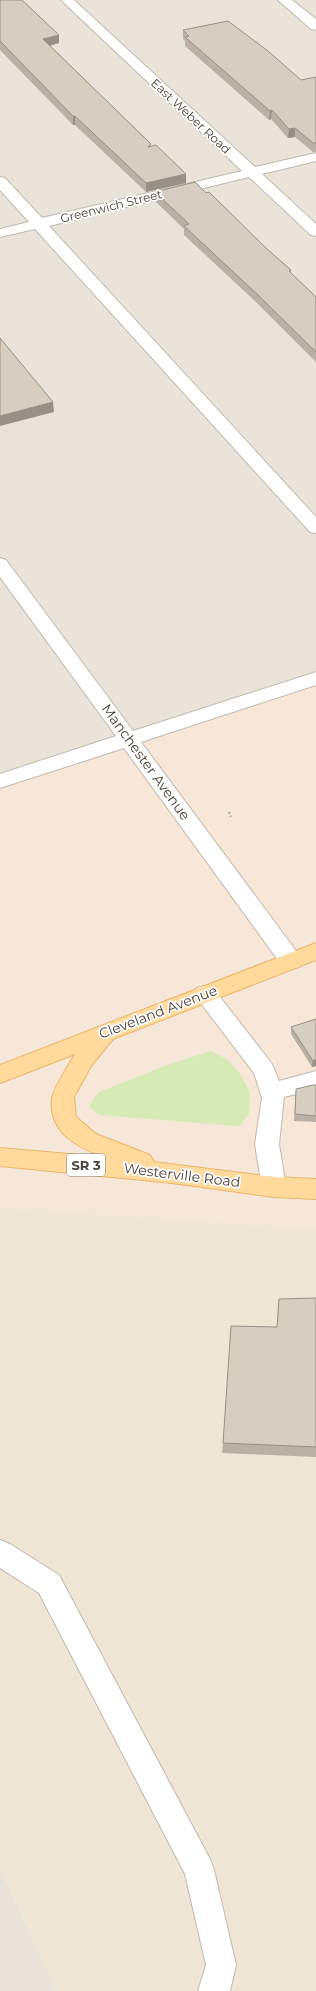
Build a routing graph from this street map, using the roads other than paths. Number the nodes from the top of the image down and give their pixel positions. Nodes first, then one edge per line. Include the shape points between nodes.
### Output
1 (67, 0) edge
2 (284, 0) edge
3 (316, 26) edge
4 (316, 158) edge
5 (252, 172) junction
6 (0, 181) edge
7 (39, 223) junction
8 (316, 232) edge
9 (0, 233) edge
10 (316, 528) edge
11 (0, 564) edge
12 (316, 678) edge
13 (130, 739) junction
14 (0, 781) edge
15 (316, 951) edge
16 (291, 961) junction
17 (205, 994) junction
18 (106, 1033) junction
19 (0, 1074) edge
20 (316, 1080) edge
21 (271, 1092) junction
22 (0, 1157) edge
23 (172, 1173) junction
24 (274, 1186) junction
25 (316, 1189) edge
26 (0, 1553) edge
27 (214, 1991) edge

1 - 5 street, East Weber Road
2 - 3 street
4 - 5 street, Greenwich Street
5 - 7 street, Greenwich Street
5 - 8 street, East Weber Road
6 - 7 street
7 - 9 street, Greenwich Street
7 - 10 street
11 - 13 street, Manchester Avenue
12 - 13 street
13 - 14 street
13 - 16 street, Manchester Avenue
15 - 16 main road, Cleveland Avenue
16 - 17 main road, Cleveland Avenue
17 - 18 main road, Cleveland Avenue
17 - 21 street via 264,1070
18 - 19 main road, Cleveland Avenue
18 - 23 main road via 83,1060 63,1097 65,1121 88,1142
20 - 21 street
21 - 24 street via 273,1098 267,1144
22 - 23 main road, Westerville Road / SR 3
23 - 24 main road, Westerville Road / SR 3
24 - 25 main road, Westerville Road / SR 3
26 - 27 street via 49,1584 199,1870 221,1965

